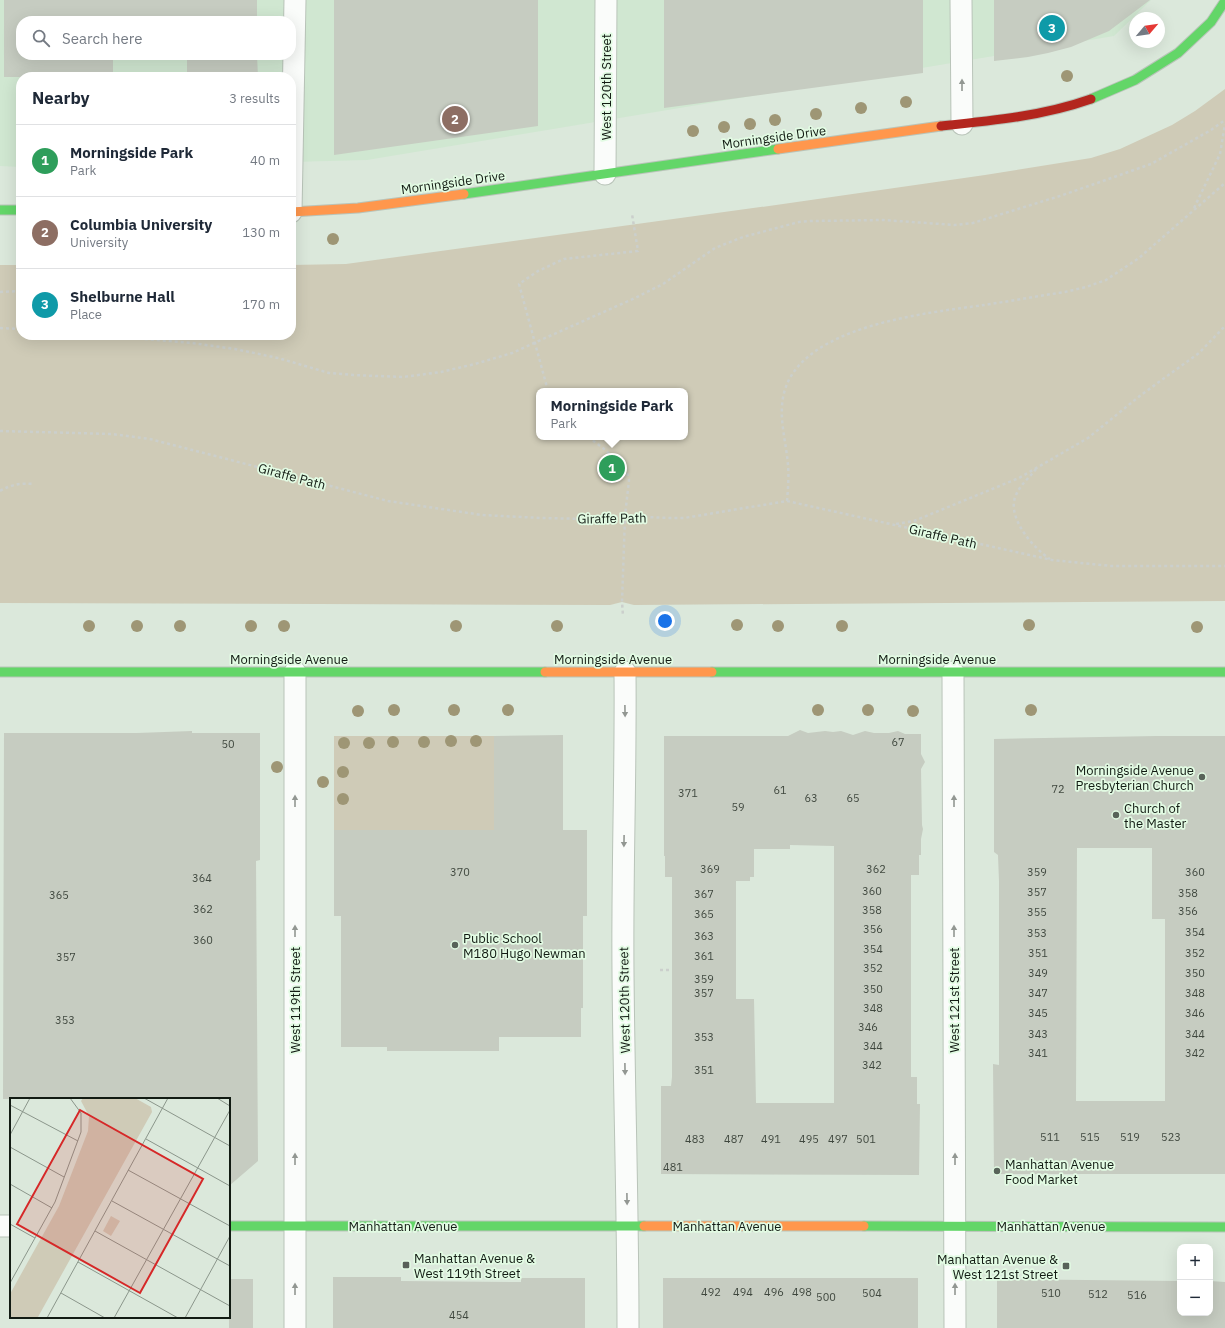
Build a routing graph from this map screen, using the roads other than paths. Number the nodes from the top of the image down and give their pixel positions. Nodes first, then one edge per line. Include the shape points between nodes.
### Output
1 (295, 0) edge
2 (606, 0) edge
3 (961, 0) edge
4 (1225, 1) edge
5 (295, 16) edge
6 (294, 60) edge
7 (294, 72) edge
8 (962, 124) junction
9 (605, 174) junction
10 (0, 210) edge
11 (16, 210) edge
12 (296, 212) edge
13 (0, 672) edge
14 (295, 672) junction
15 (625, 672) junction
16 (953, 672) junction
17 (1225, 672) edge
18 (954, 1225) junction
19 (230, 1226) edge
20 (295, 1226) junction
21 (628, 1227) junction
22 (1225, 1227) edge
23 (295, 1328) edge
24 (628, 1328) edge
25 (955, 1328) edge

1 - 5 street
2 - 9 street, West 120th Street
8 -> 3 street
4 - 8 street, Morningside Drive via 1211,22 1178,52 1135,80 1090,100 1054,110
6 - 7 street
8 - 9 street, Morningside Drive
9 - 12 street, Morningside Drive via 358,208
10 - 11 street
13 - 14 street, Morningside Avenue
14 - 15 street, Morningside Avenue
20 -> 14 street, West 119th Street
15 - 16 street, Morningside Avenue
15 -> 21 street, West 120th Street via 623,970
16 - 17 street, Morningside Avenue
18 -> 16 street, West 121st Street
18 - 21 street, Manhattan Avenue
18 - 22 street, Manhattan Avenue
25 -> 18 street, West 121st Street
19 - 20 street, Manhattan Avenue
20 - 21 street, Manhattan Avenue
23 -> 20 street, West 119th Street
21 - 24 street, West 120th Street

